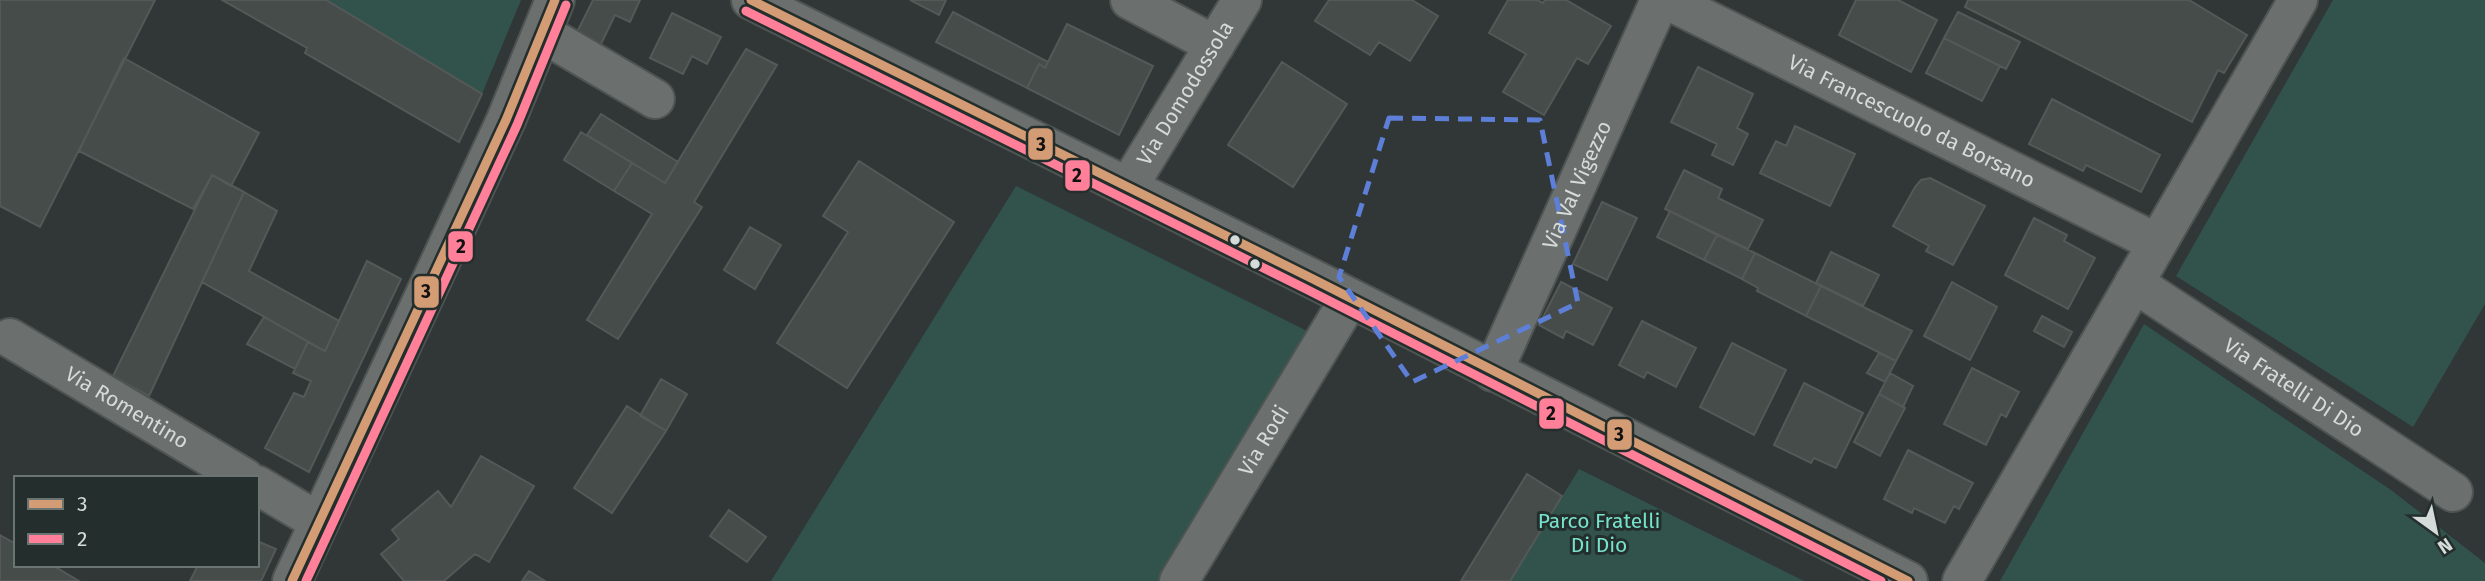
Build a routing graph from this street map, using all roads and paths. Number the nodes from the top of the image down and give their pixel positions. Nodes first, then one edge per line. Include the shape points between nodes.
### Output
1 (751, 0) edge
2 (1130, 0) edge
3 (1242, 0) edge
4 (1660, 0) edge
5 (1667, 0) edge
6 (2298, 0) edge
7 (549, 17) edge
8 (1215, 45) junction
9 (655, 99) dead end
10 (1128, 187) junction
11 (2157, 243) junction
12 (2134, 283) junction
13 (1350, 298) junction
14 (10, 338) dead end
15 (1493, 372) junction
16 (242, 476) edge
17 (259, 486) edge
18 (2453, 492) dead end
19 (319, 522) junction
20 (292, 581) edge
21 (1179, 581) edge
22 (1908, 581) edge
23 (1962, 581) edge

1 - 10 street
2 - 8 street
3 - 8 street, Via Domodossola
4 - 15 street, Via Val Vigezzo
5 - 11 street, Via Francescuolo da Borsano
6 - 11 street
7 - 9 street
7 - 19 street via 506,120
8 - 10 street, Via Domodossola
10 - 13 street
11 - 12 street
12 - 18 street, Via Fratelli Di Dio
12 - 23 street
13 - 15 street
13 - 21 street, Via Rodi
14 - 16 street, Via Romentino
15 - 22 street
17 - 19 street
19 - 20 street

